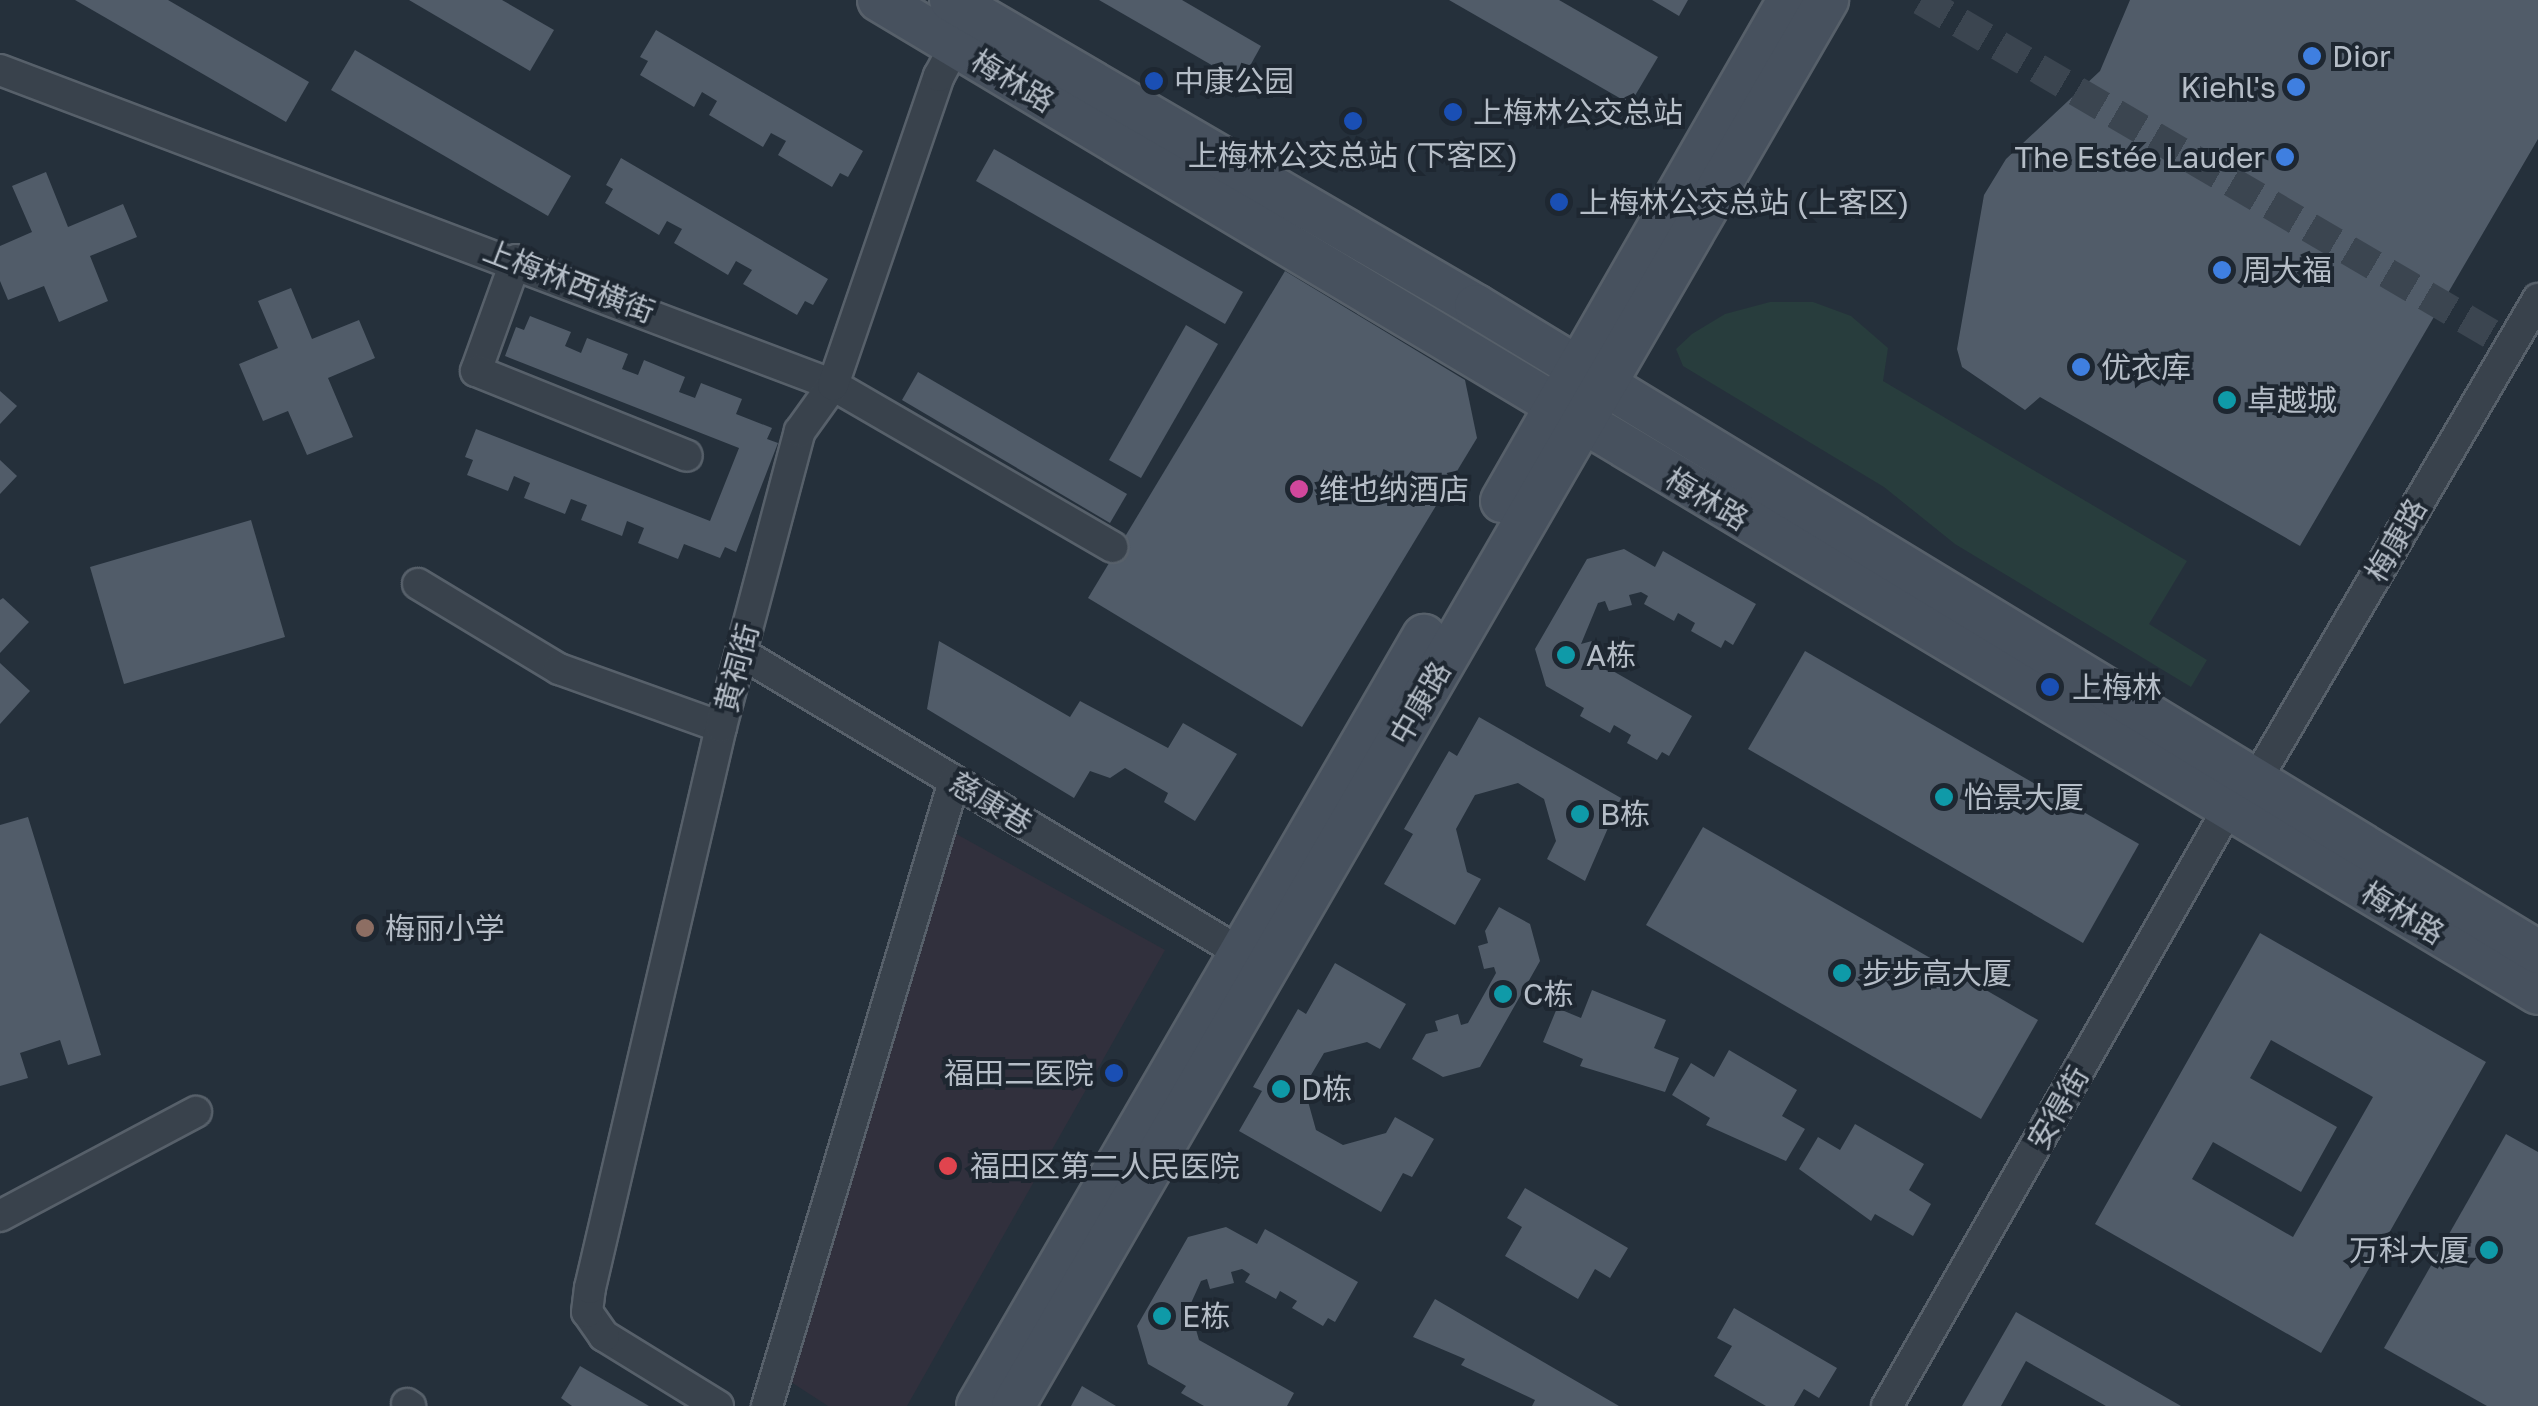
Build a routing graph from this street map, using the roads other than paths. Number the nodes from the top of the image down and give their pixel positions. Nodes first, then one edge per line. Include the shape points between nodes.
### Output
1 (878, 0) edge
2 (1790, 0) edge
3 (1827, 0) edge
4 (971, 16) edge
5 (0, 70) edge
6 (1658, 257) junction
7 (516, 260) junction
8 (2538, 299) edge
9 (1476, 306) junction
10 (1455, 343) junction
11 (833, 385) junction
12 (1578, 395) junction
13 (687, 456) dead end
14 (1730, 489) junction
15 (1505, 524) junction
16 (1112, 547) dead end
17 (418, 584) dead end
18 (741, 653) junction
19 (721, 727) junction
20 (954, 781) junction
21 (2243, 803) junction
22 (2538, 952) edge
23 (1241, 953) junction
24 (2538, 993) edge
25 (196, 1112) dead end
26 (0, 1216) edge
27 (718, 1406) edge
28 (767, 1406) edge
29 (978, 1406) edge
30 (1013, 1406) edge
31 (1887, 1406) edge
32 (1908, 1406) edge

1 - 4 main road, 梅林路
2 - 6 main road, 中康路
3 - 6 main road, 中康路
4 - 9 main road, 梅林路
4 - 10 main road, 梅林路
4 - 11 street, 黄祠街 via 939,76
5 - 7 street, 上梅林西横街
6 - 9 main road via 1613,268 1582,319 1568,326 1535,330 1506,312
6 - 12 main road, 中康路
6 - 14 main road via 1636,346 1636,373 1646,388 1706,426
7 - 11 street, 上梅林西横街
7 - 13 street via 476,372
8 - 21 street, 梅康路
9 - 12 main road, 梅林路
10 - 12 main road, 梅林路
10 - 15 main road via 1474,372 1506,395 1519,422
11 - 16 street, 上梅林西横街
11 - 18 street, 黄祠街 via 800,431
12 - 14 main road, 梅林路
12 - 15 main road, 中康路
14 - 15 main road via 1611,465 1582,472 1547,520
14 - 21 main road, 梅林路
15 - 23 main road, 中康路
15 - 30 main road, 中康路
17 - 19 street via 559,670
18 - 19 street, 黄祠街
18 - 20 street, 慈康巷
19 - 27 street, 黄祠街 via 586,1312 604,1336
20 - 23 street, 慈康巷
20 - 28 street
21 - 22 main road, 梅林路
21 - 24 main road, 梅林路
21 - 31 street, 安得街
21 - 32 street, 安得街
23 - 29 main road, 中康路
25 - 26 street

